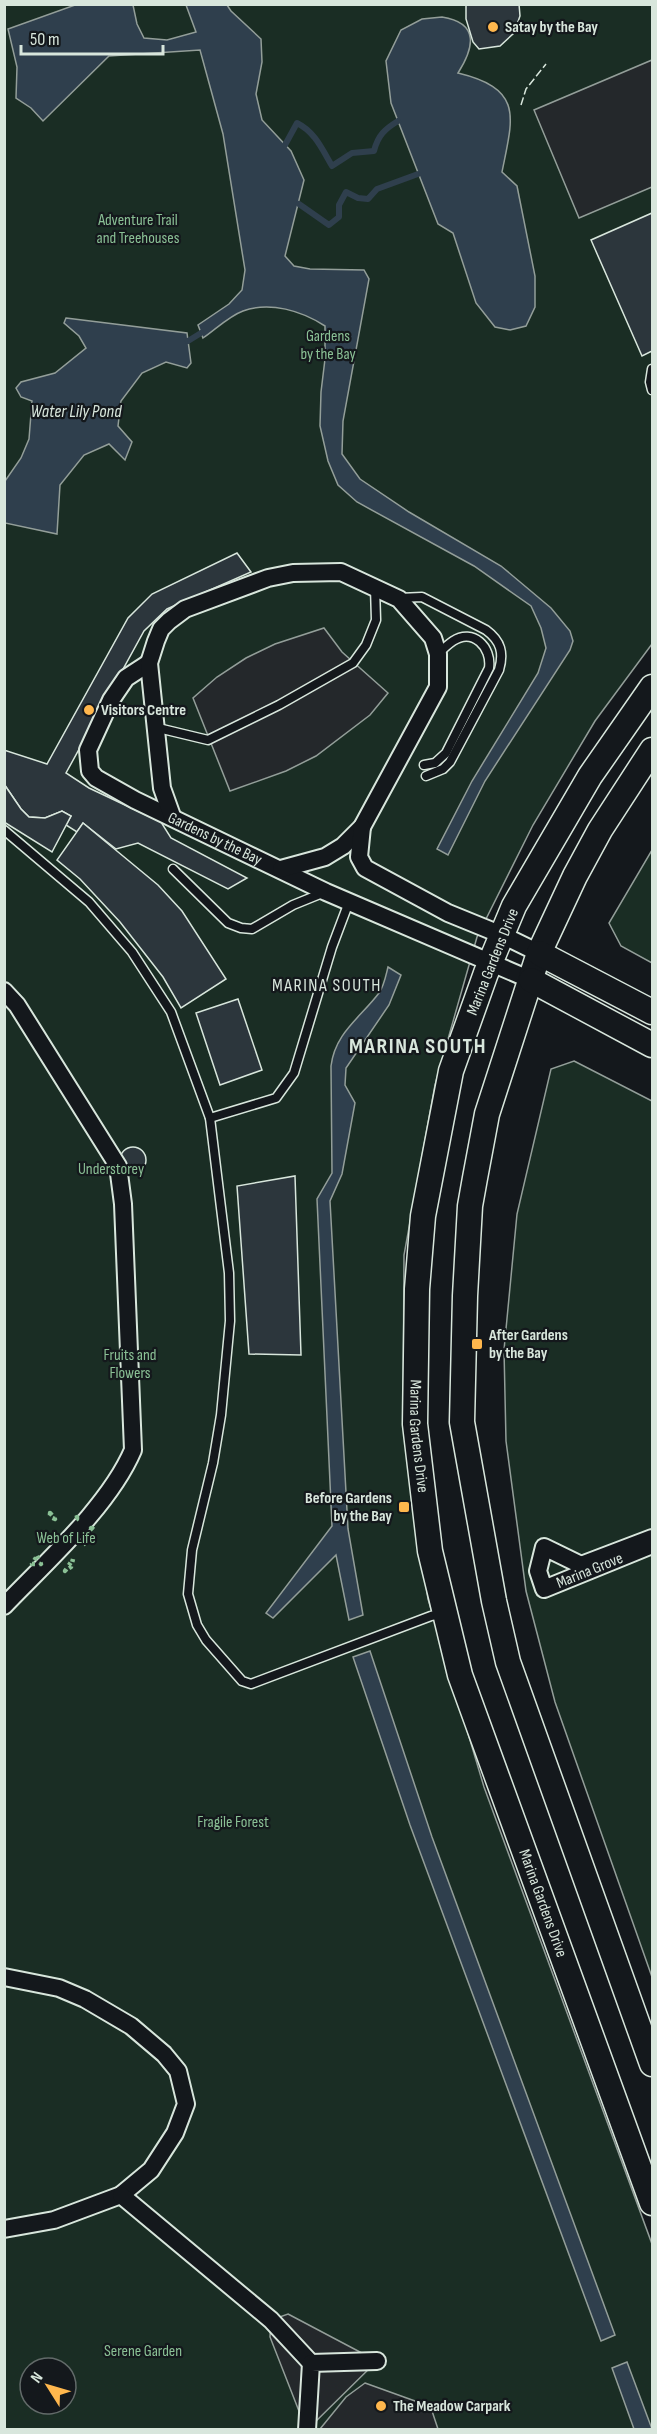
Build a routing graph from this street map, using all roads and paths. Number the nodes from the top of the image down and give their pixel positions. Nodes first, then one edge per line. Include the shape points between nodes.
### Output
1 (652, 369) edge
2 (652, 390) edge
3 (375, 587) junction
4 (399, 598) junction
5 (438, 654) junction
6 (149, 663) junction
7 (652, 687) edge
8 (154, 727) junction
9 (652, 750) edge
10 (424, 765) dead end
11 (426, 776) dead end
12 (172, 816) junction
13 (362, 827) junction
14 (4, 830) edge
15 (173, 869) dead end
16 (280, 869) junction
17 (326, 892) junction
18 (349, 902) junction
19 (502, 935) junction
20 (539, 953) junction
21 (490, 962) junction
22 (531, 980) junction
23 (4, 991) edge
24 (652, 1012) edge
25 (652, 1045) edge
26 (210, 1118) junction
27 (652, 1538) edge
28 (652, 1545) edge
29 (4, 1606) edge
30 (445, 1612) junction
31 (4, 1977) edge
32 (652, 2064) edge
33 (121, 2195) junction
34 (652, 2203) edge
35 (4, 2229) edge
36 (377, 2361) dead end
37 (311, 2363) junction
38 (307, 2430) edge

1 - 2 lane
3 - 4 street, Gardens by the Bay
3 - 6 street, Gardens by the Bay via 341,572 268,578 185,609 161,629
3 - 8 lane via 376,620 353,663 208,740
4 - 5 street, Gardens by the Bay via 433,638
4 - 11 lane via 422,597 486,630 501,647 499,670 450,762 444,769
5 - 10 lane via 454,640 467,637 487,648 491,657 446,753 435,763
5 - 13 street, Gardens by the Bay via 438,687
6 - 8 street, Gardens by the Bay
6 - 12 street via 126,678 111,700 88,750 88,764 96,778
7 - 19 main road, Marina Gardens Drive via 590,776 514,906
8 - 12 street, Gardens by the Bay via 162,788
9 - 20 main road via 600,830
12 - 16 street, Gardens by the Bay
13 - 16 street, Gardens by the Bay via 325,857
13 - 19 street, Gardens by the Bay via 359,857 365,868 448,913
14 - 26 lane via 88,902 132,952 171,1012
15 - 17 lane via 228,923 241,928 252,929 293,905
16 - 17 street, Gardens by the Bay
17 - 18 street, Gardens by the Bay
18 - 21 street, Gardens by the Bay
18 - 26 lane via 294,1073 276,1098
19 - 20 street, Gardens by the Bay
19 - 21 main road, Marina Gardens Drive
20 - 22 main road
20 - 24 main road
21 - 22 street, Gardens by the Bay
21 - 30 main road, Marina Gardens Drive via 451,1071 423,1216 417,1289 416,1424 430,1551
22 - 25 main road
22 - 32 main road via 487,1114 474,1178 465,1296 462,1422 508,1662
23 - 29 street via 17,1005 118,1166 133,1450 126,1468 98,1504
26 - 30 lane via 229,1273 230,1321 219,1427 192,1550 188,1594 197,1624 215,1653 242,1681 251,1684
27 - 28 street, Marina Grove via 581,1565 544,1546 538,1571 544,1589
30 - 34 main road, Marina Gardens Drive via 460,1675
31 - 33 street via 59,1988 85,1999 131,2026 178,2071 186,2104 175,2133 152,2170
33 - 35 street via 54,2220
33 - 37 street via 271,2320
36 - 37 street
37 - 38 street

